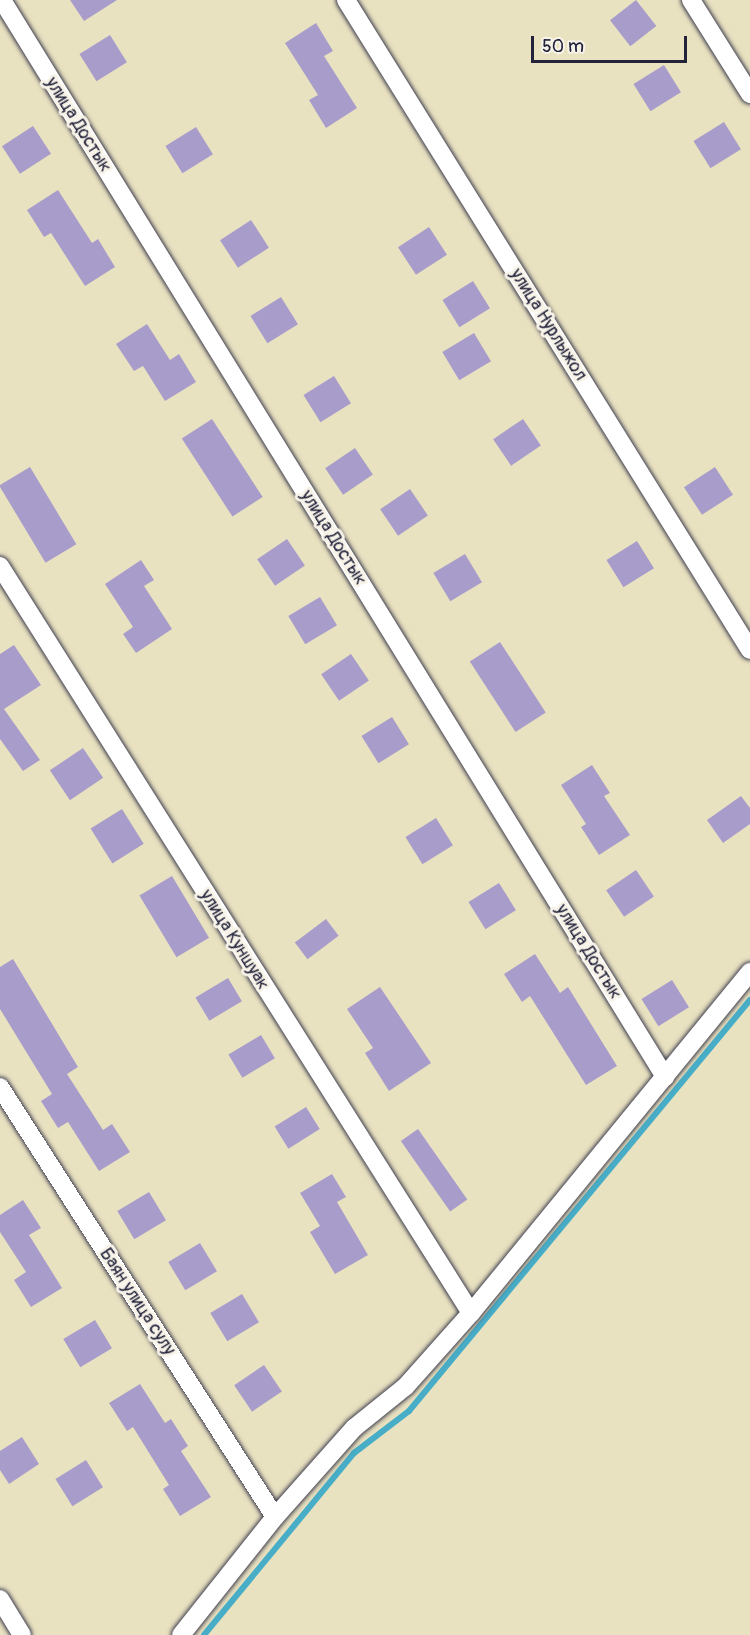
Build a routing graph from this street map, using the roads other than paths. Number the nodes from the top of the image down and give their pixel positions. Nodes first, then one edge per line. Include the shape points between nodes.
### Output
1 (2, 0) edge
2 (346, 0) edge
3 (691, 0) edge
4 (750, 94) edge
5 (0, 567) edge
6 (750, 650) edge
7 (750, 972) edge
8 (664, 1077) junction
9 (0, 1087) edge
10 (471, 1313) junction
11 (275, 1517) junction
12 (0, 1599) edge
13 (22, 1635) edge
14 (181, 1635) edge

1 - 8 street, улица Достык
2 - 6 street, улица Нурлыжол
3 - 4 street
5 - 10 street, улица Куншуак
7 - 8 street
8 - 10 street
9 - 11 street, Баян улица сулу
10 - 11 street via 406,1386 354,1428
11 - 14 street
12 - 13 street

